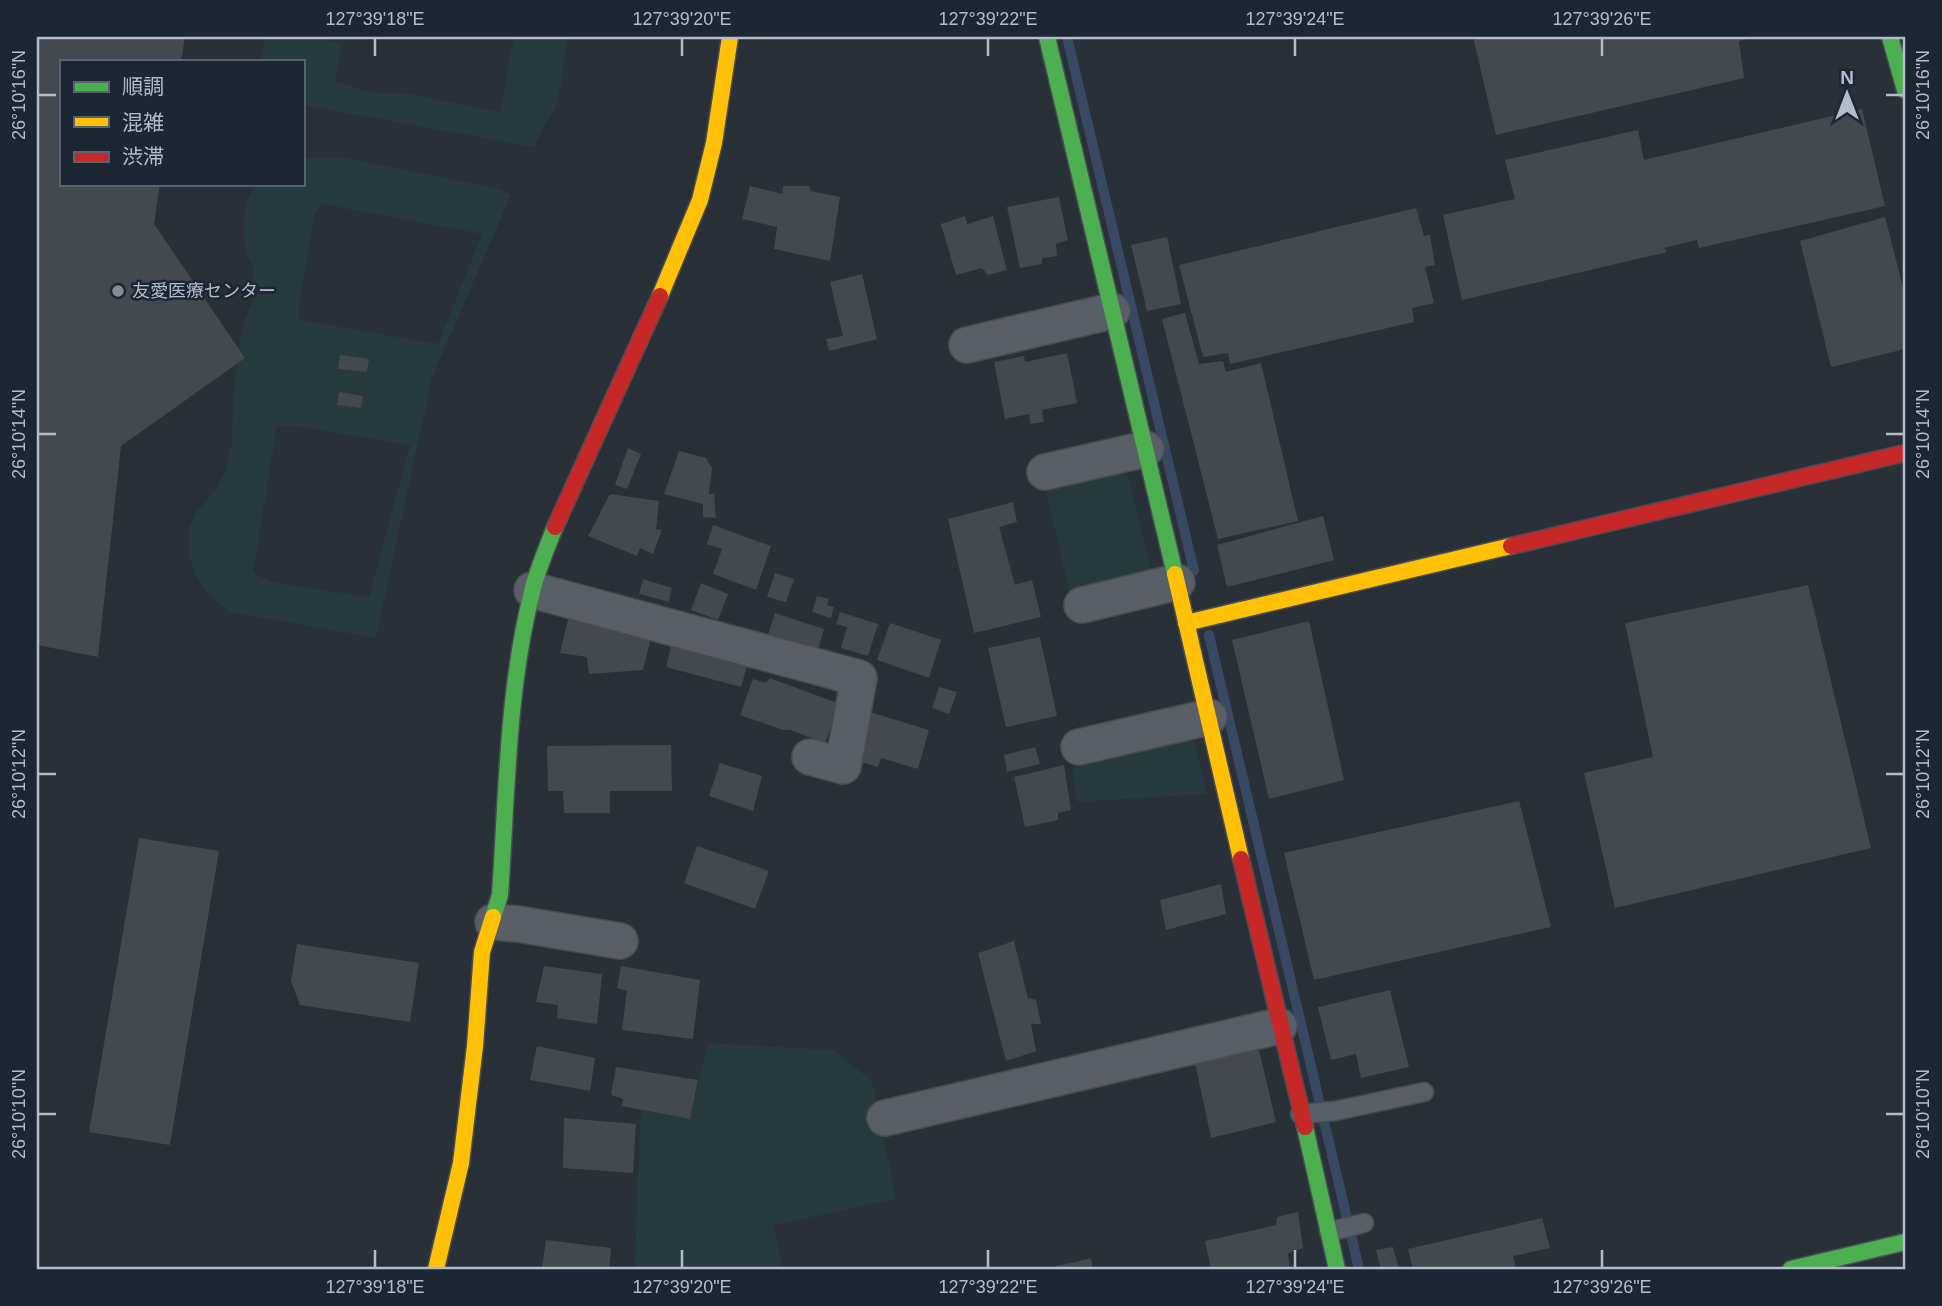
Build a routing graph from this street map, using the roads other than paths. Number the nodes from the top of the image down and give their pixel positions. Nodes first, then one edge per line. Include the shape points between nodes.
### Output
1 (730, 37) edge
2 (1047, 37) edge
3 (1890, 37) edge
4 (1905, 90) edge
5 (1112, 311) junction
6 (967, 345) dead end
7 (1146, 449) junction
8 (1905, 453) edge
9 (1045, 472) dead end
10 (1177, 582) junction
11 (532, 590) junction
12 (1082, 605) dead end
13 (1186, 623) junction
14 (1209, 717) junction
15 (1079, 747) dead end
16 (810, 757) dead end
17 (493, 922) junction
18 (620, 941) dead end
19 (1279, 1026) junction
20 (1424, 1092) dead end
21 (1300, 1114) junction
22 (885, 1118) dead end
23 (1364, 1223) dead end
24 (1329, 1232) junction
25 (1905, 1242) edge
26 (436, 1269) edge
27 (1337, 1269) edge
28 (1791, 1269) edge

1 - 11 street via 715,143 699,200 560,512
2 - 5 street
3 - 4 street
5 - 6 street
5 - 7 street
7 - 9 street
7 - 10 street
8 - 13 street
10 - 12 street
10 - 13 street
11 - 16 street via 859,678 842,766
11 - 17 street via 519,657 500,895
13 - 14 street
14 - 15 street
14 - 19 street
17 - 18 street
17 - 26 street via 482,952 461,1163
19 - 21 street
19 - 22 street
20 - 21 lane
21 - 24 street
23 - 24 lane
24 - 27 street
25 - 28 street

